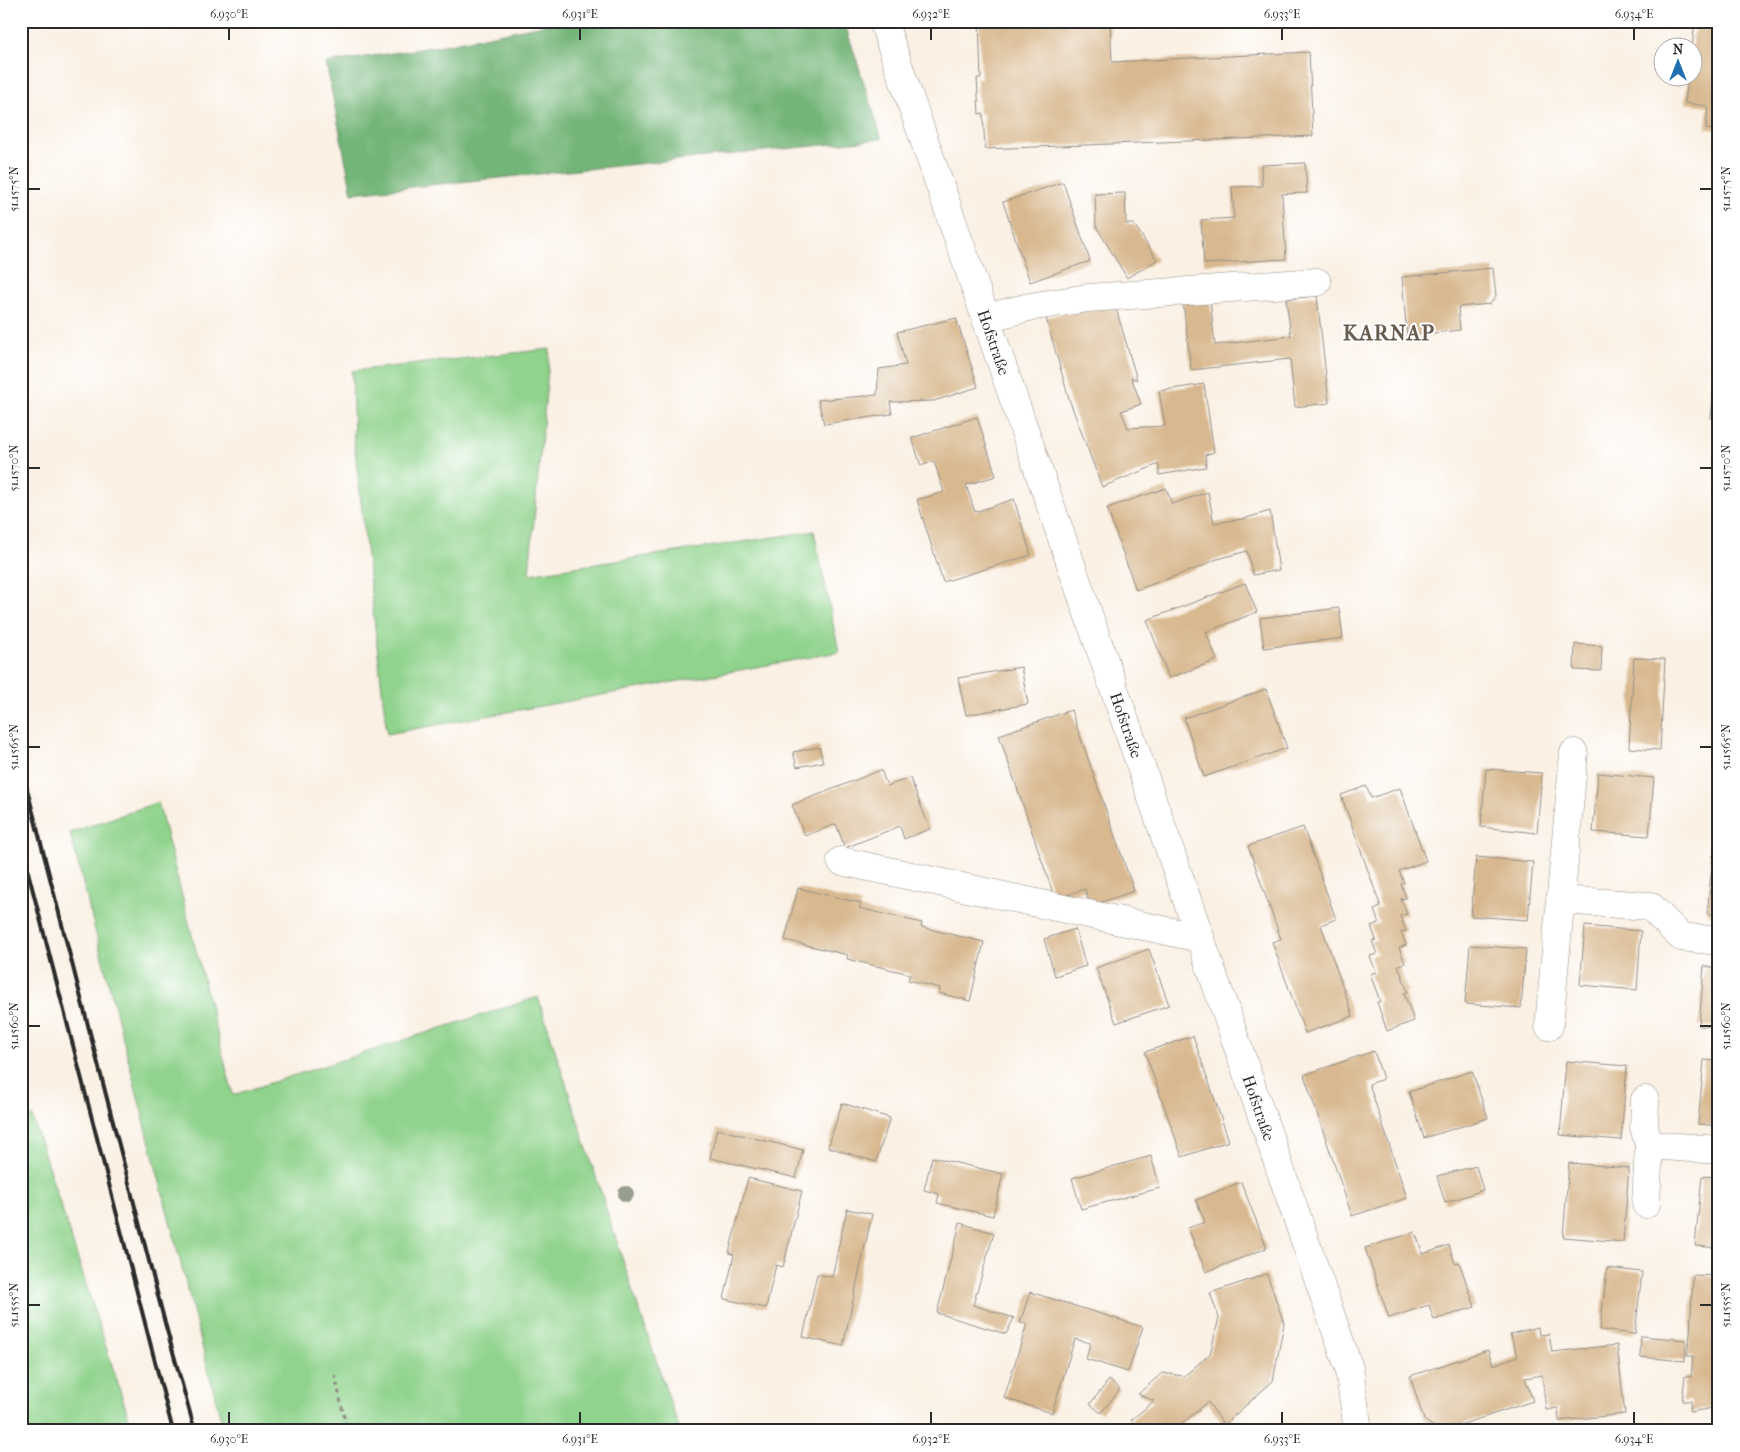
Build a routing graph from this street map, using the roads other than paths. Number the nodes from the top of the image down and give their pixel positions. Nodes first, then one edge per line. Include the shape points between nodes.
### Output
1 (883, 21) edge
2 (1317, 282) dead end
3 (986, 318) junction
4 (1574, 753) dead end
5 (841, 861) dead end
6 (1560, 900) junction
7 (1200, 938) junction
8 (1719, 941) edge
9 (1549, 1026) dead end
10 (1645, 1100) dead end
11 (1649, 1145) junction
12 (1719, 1150) edge
13 (1646, 1204) dead end
14 (1358, 1431) edge

1 - 3 street, Hofstraße
2 - 3 street via 1088,298 1029,307
3 - 7 street, Hofstraße
4 - 6 street
5 - 7 street
6 - 8 street via 1650,906 1681,938
6 - 9 street
7 - 14 street, Hofstraße via 1349,1368
10 - 11 street via 1644,1127
11 - 12 street
11 - 13 street

